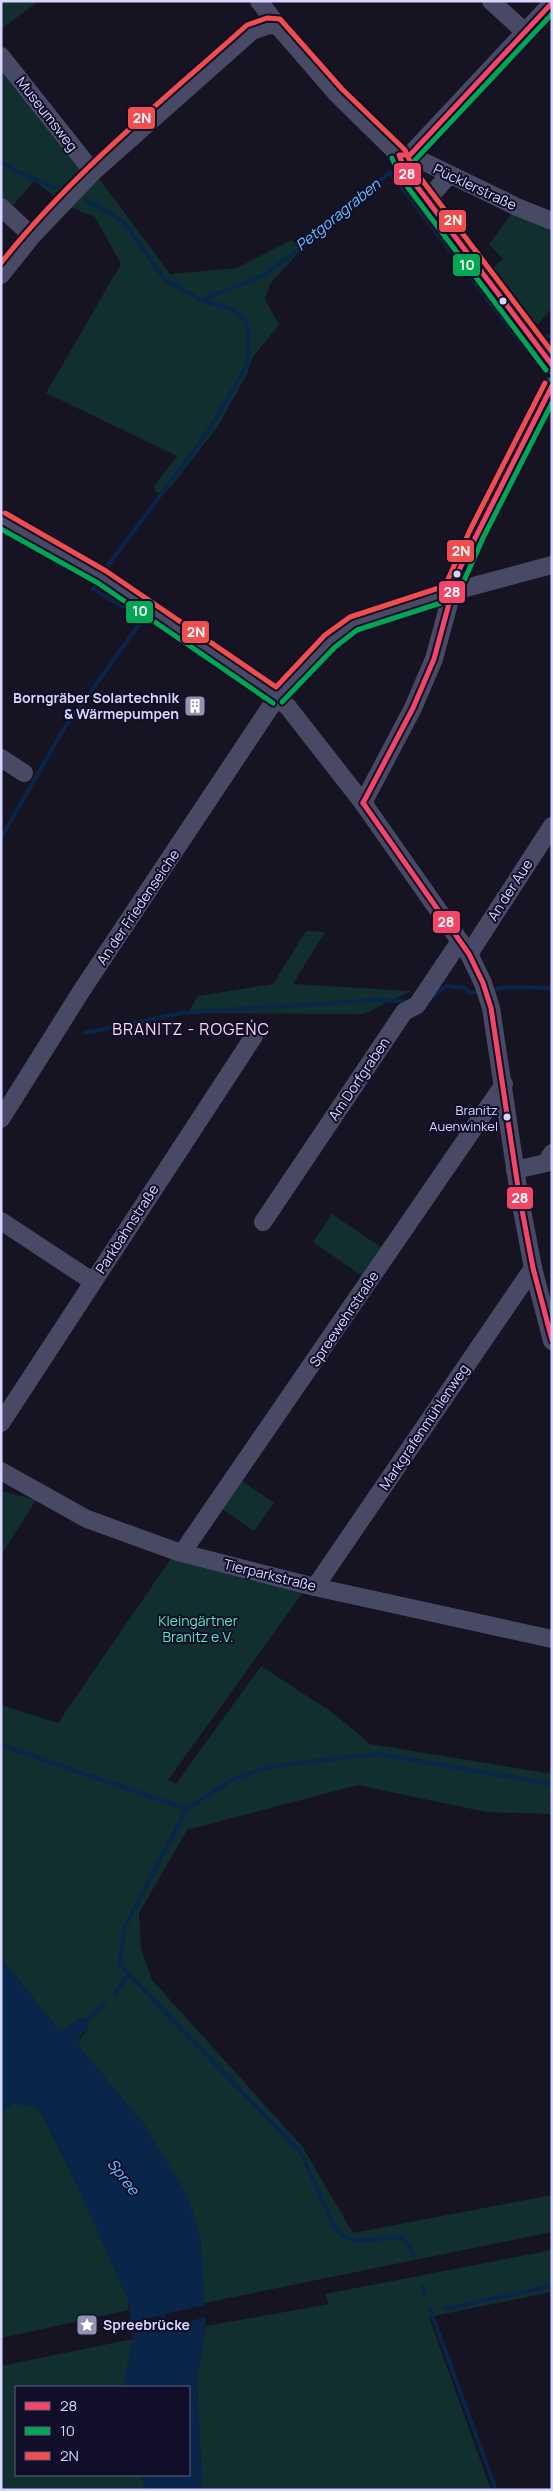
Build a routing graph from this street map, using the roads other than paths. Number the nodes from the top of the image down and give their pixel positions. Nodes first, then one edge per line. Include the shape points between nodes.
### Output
1 (259, 1) edge
2 (491, 1) edge
3 (552, 3) edge
4 (278, 26) junction
5 (525, 32) junction
6 (1, 56) edge
7 (404, 155) junction
8 (92, 172) junction
9 (449, 175) junction
10 (427, 200) junction
11 (1, 207) edge
12 (552, 221) edge
13 (32, 236) junction
14 (1, 275) edge
15 (552, 365) edge
16 (552, 386) edge
17 (1, 520) edge
18 (552, 565) edge
19 (451, 592) junction
20 (277, 697) junction
21 (1, 758) edge
22 (24, 773) dead end
23 (363, 803) junction
24 (552, 826) edge
25 (464, 947) junction
26 (254, 1036) dead end
27 (504, 1084) junction
28 (1, 1119) edge
29 (552, 1153) edge
30 (515, 1170) junction
31 (1, 1220) edge
32 (263, 1222) dead end
33 (533, 1268) junction
34 (92, 1281) junction
35 (552, 1341) edge
36 (1, 1423) edge
37 (1, 1471) edge
38 (182, 1553) junction
39 (315, 1587) junction
40 (552, 1639) edge

1 - 4 street
2 - 5 street
3 - 5 street
4 - 7 street via 337,94 381,138
4 - 8 street via 252,31
5 - 7 street
6 - 8 street, Museumsweg
7 - 9 street, Pücklerstraße
7 - 10 street via 406,172
8 - 13 street
9 - 10 street
9 - 12 street, Pücklerstraße
10 - 15 street
11 - 13 street
13 - 14 street
16 - 19 street via 477,533
17 - 20 street via 102,577
18 - 19 street, An der Friedenseiche
19 - 20 street, An der Friedenseiche via 354,623 330,641
19 - 23 street via 434,659 413,708
20 - 23 street
20 - 28 street, An der Friedenseiche
21 - 22 street
23 - 25 street
24 - 25 street, An der Aue
25 - 27 street via 483,983 491,1008
25 - 32 street, Am Dorfgraben via 417,1005 404,1012
26 - 34 street, Parkbahnstraße
27 - 30 street
27 - 38 street, Spreewehrstraße
29 - 30 street via 546,1163
30 - 33 street
31 - 34 street
33 - 35 street
33 - 39 street, Markgrafenmühlenweg
34 - 36 street, Parkbahnstraße
37 - 38 street, Tierparkstraße via 87,1519
38 - 39 street, Tierparkstraße
39 - 40 street, Tierparkstraße

